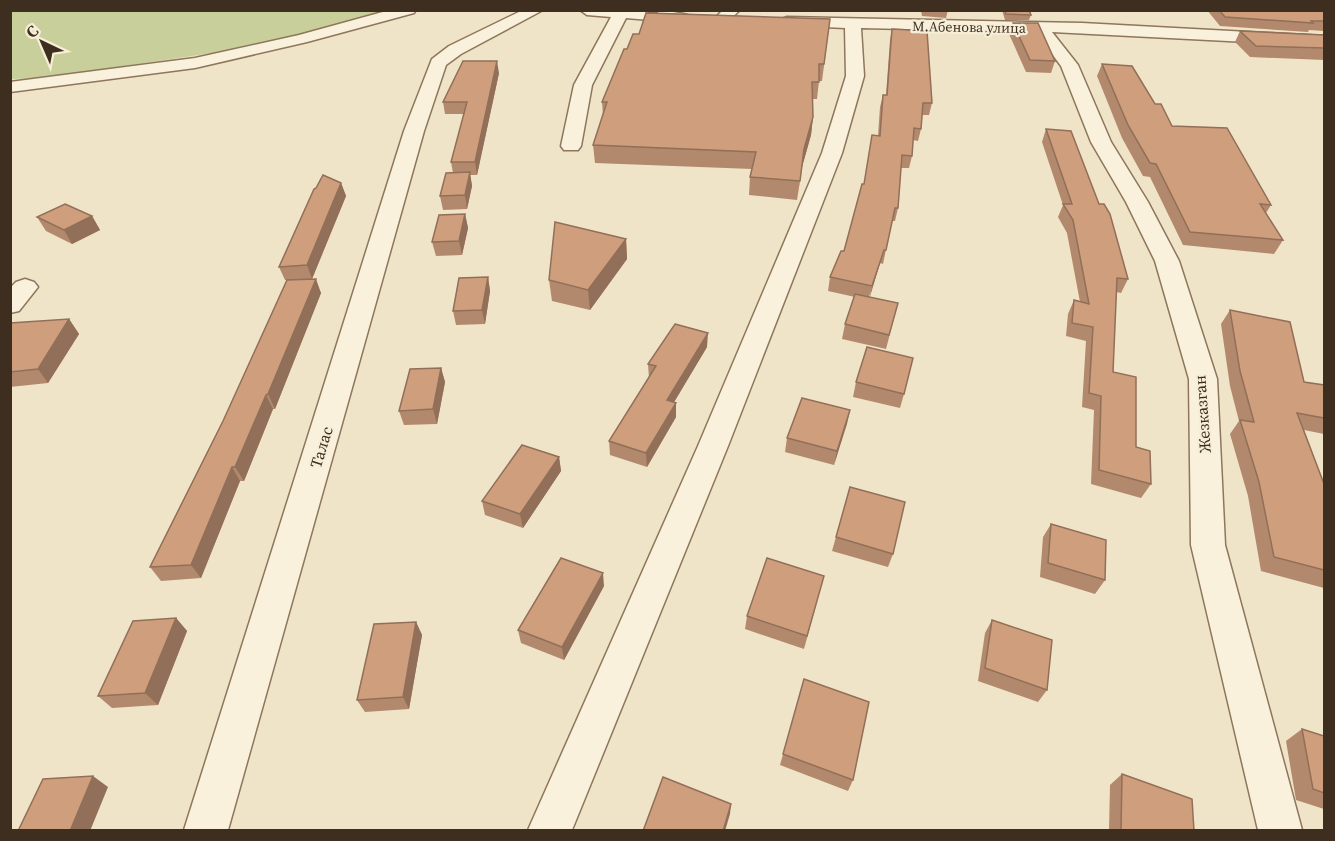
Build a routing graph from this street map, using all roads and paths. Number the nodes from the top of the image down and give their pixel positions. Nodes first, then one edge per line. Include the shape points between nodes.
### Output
1 (409, 10) edge
2 (536, 10) edge
3 (603, 12) edge
4 (722, 17) edge
5 (766, 21) edge
6 (1051, 22) edge
7 (853, 25) junction
8 (1324, 40) edge
9 (10, 87) edge
10 (571, 146) dead end
11 (206, 831) edge
12 (550, 831) edge
13 (1280, 831) edge

1 - 9 street via 195,63
2 - 11 street, Талас via 455,50 438,63 414,131
3 - 4 street
3 - 10 street
5 - 7 street, М.Абенова улица
6 - 7 street, М.Абенова улица
6 - 8 street, М.Абенова улица
6 - 13 street, Жезказган via 1101,142 1167,261 1203,379 1208,545
7 - 12 street via 855,76 832,153

